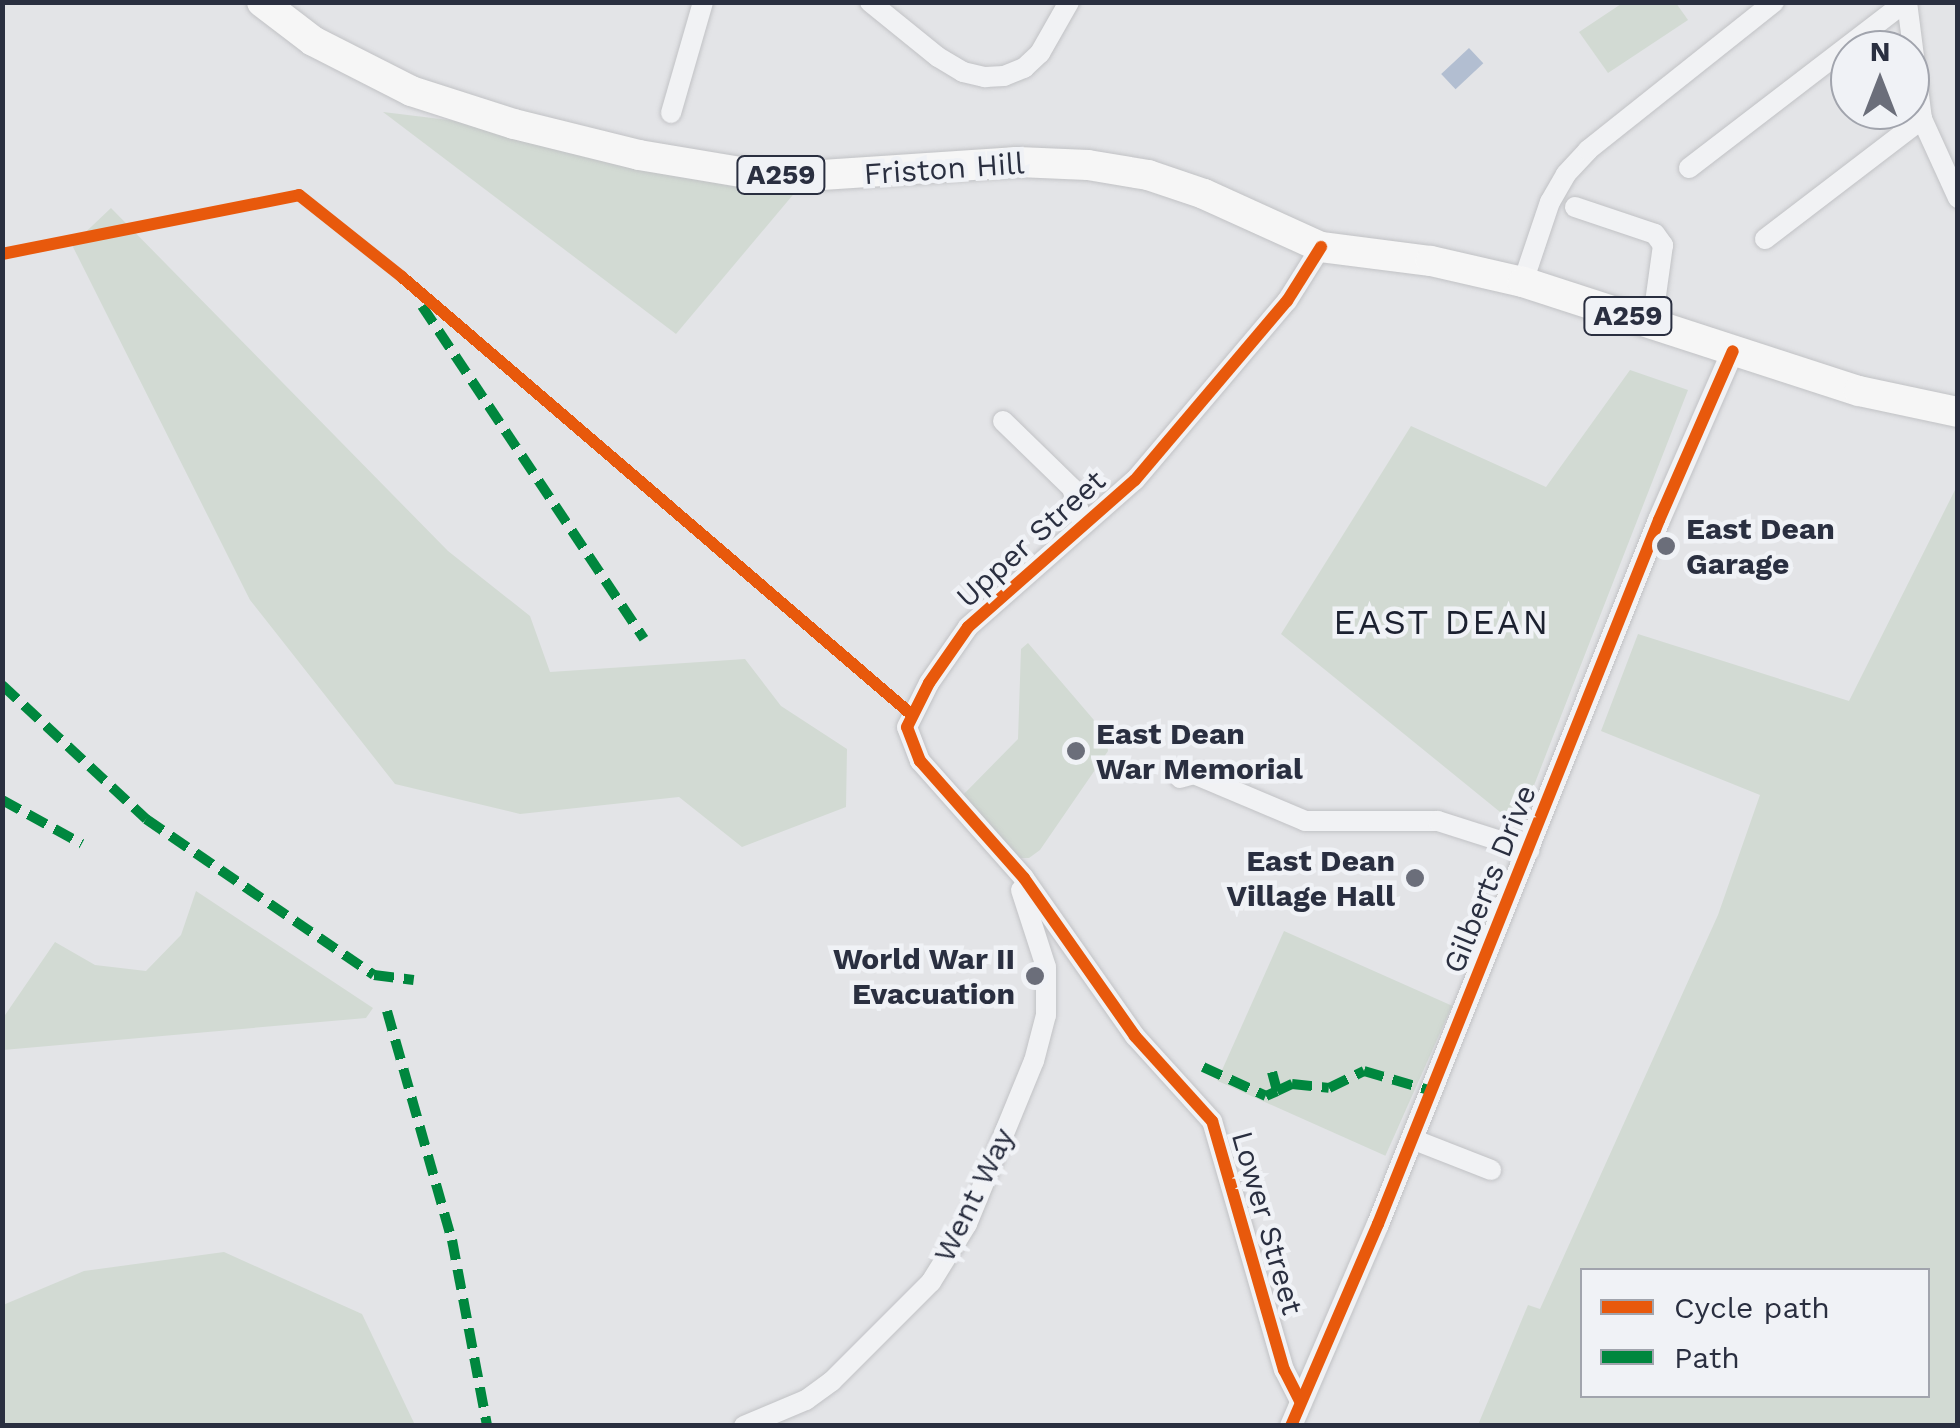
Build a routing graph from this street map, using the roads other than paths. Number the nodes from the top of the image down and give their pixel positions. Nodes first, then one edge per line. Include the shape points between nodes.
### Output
1 (262, 2) edge
2 (703, 2) edge
3 (870, 2) edge
4 (1069, 2) edge
5 (1774, 2) edge
6 (1906, 2) edge
7 (1910, 30) edge
8 (671, 113) dead end
9 (1906, 130) edge
10 (1927, 130) edge
11 (1690, 168) dead end
12 (1958, 198) edge
13 (1575, 207) dead end
14 (1765, 238) dead end
15 (1321, 247) junction
16 (1523, 282) junction
17 (1652, 324) junction
18 (1733, 351) junction
19 (1958, 412) edge
20 (1003, 421) dead end
21 (1083, 523) junction
22 (1180, 778) dead end
23 (1528, 850) junction
24 (1024, 878) junction
25 (1412, 1139) junction
26 (1492, 1170) dead end
27 (1300, 1401) junction
28 (744, 1426) edge
29 (1291, 1426) edge

1 - 15 main road, Friston Hill / A259 via 326,48 412,91 639,156 808,176 1018,162 1088,165 1204,194
2 - 8 street
3 - 4 street via 938,56 985,77 1024,68
5 - 16 street via 1566,174
6 - 7 street
6 - 11 street
9 - 14 street
10 - 12 street
13 - 17 street via 1655,234 1663,245
15 - 16 main road, Friston Hill / A259 via 1431,260
15 - 21 street, Upper Street via 1287,301 1186,421 1135,480
16 - 17 main road, A259
17 - 18 main road, A259
18 - 19 main road, A259 via 1860,392
18 - 23 street, Gilberts Drive
20 - 21 street via 1072,488
21 - 24 street, Upper Street via 968,627 907,727 920,760
22 - 23 street via 1194,774 1305,821 1438,821
23 - 25 street, Gilberts Drive
24 - 27 street, Lower Street via 1135,1036 1212,1121 1284,1370
24 - 28 street, Went Way via 1021,893 1046,966 1046,1016 1028,1077 966,1224 931,1282 832,1381 806,1400
25 - 26 street
25 - 27 street, Gilberts Drive
27 - 29 street, Gilberts Drive

